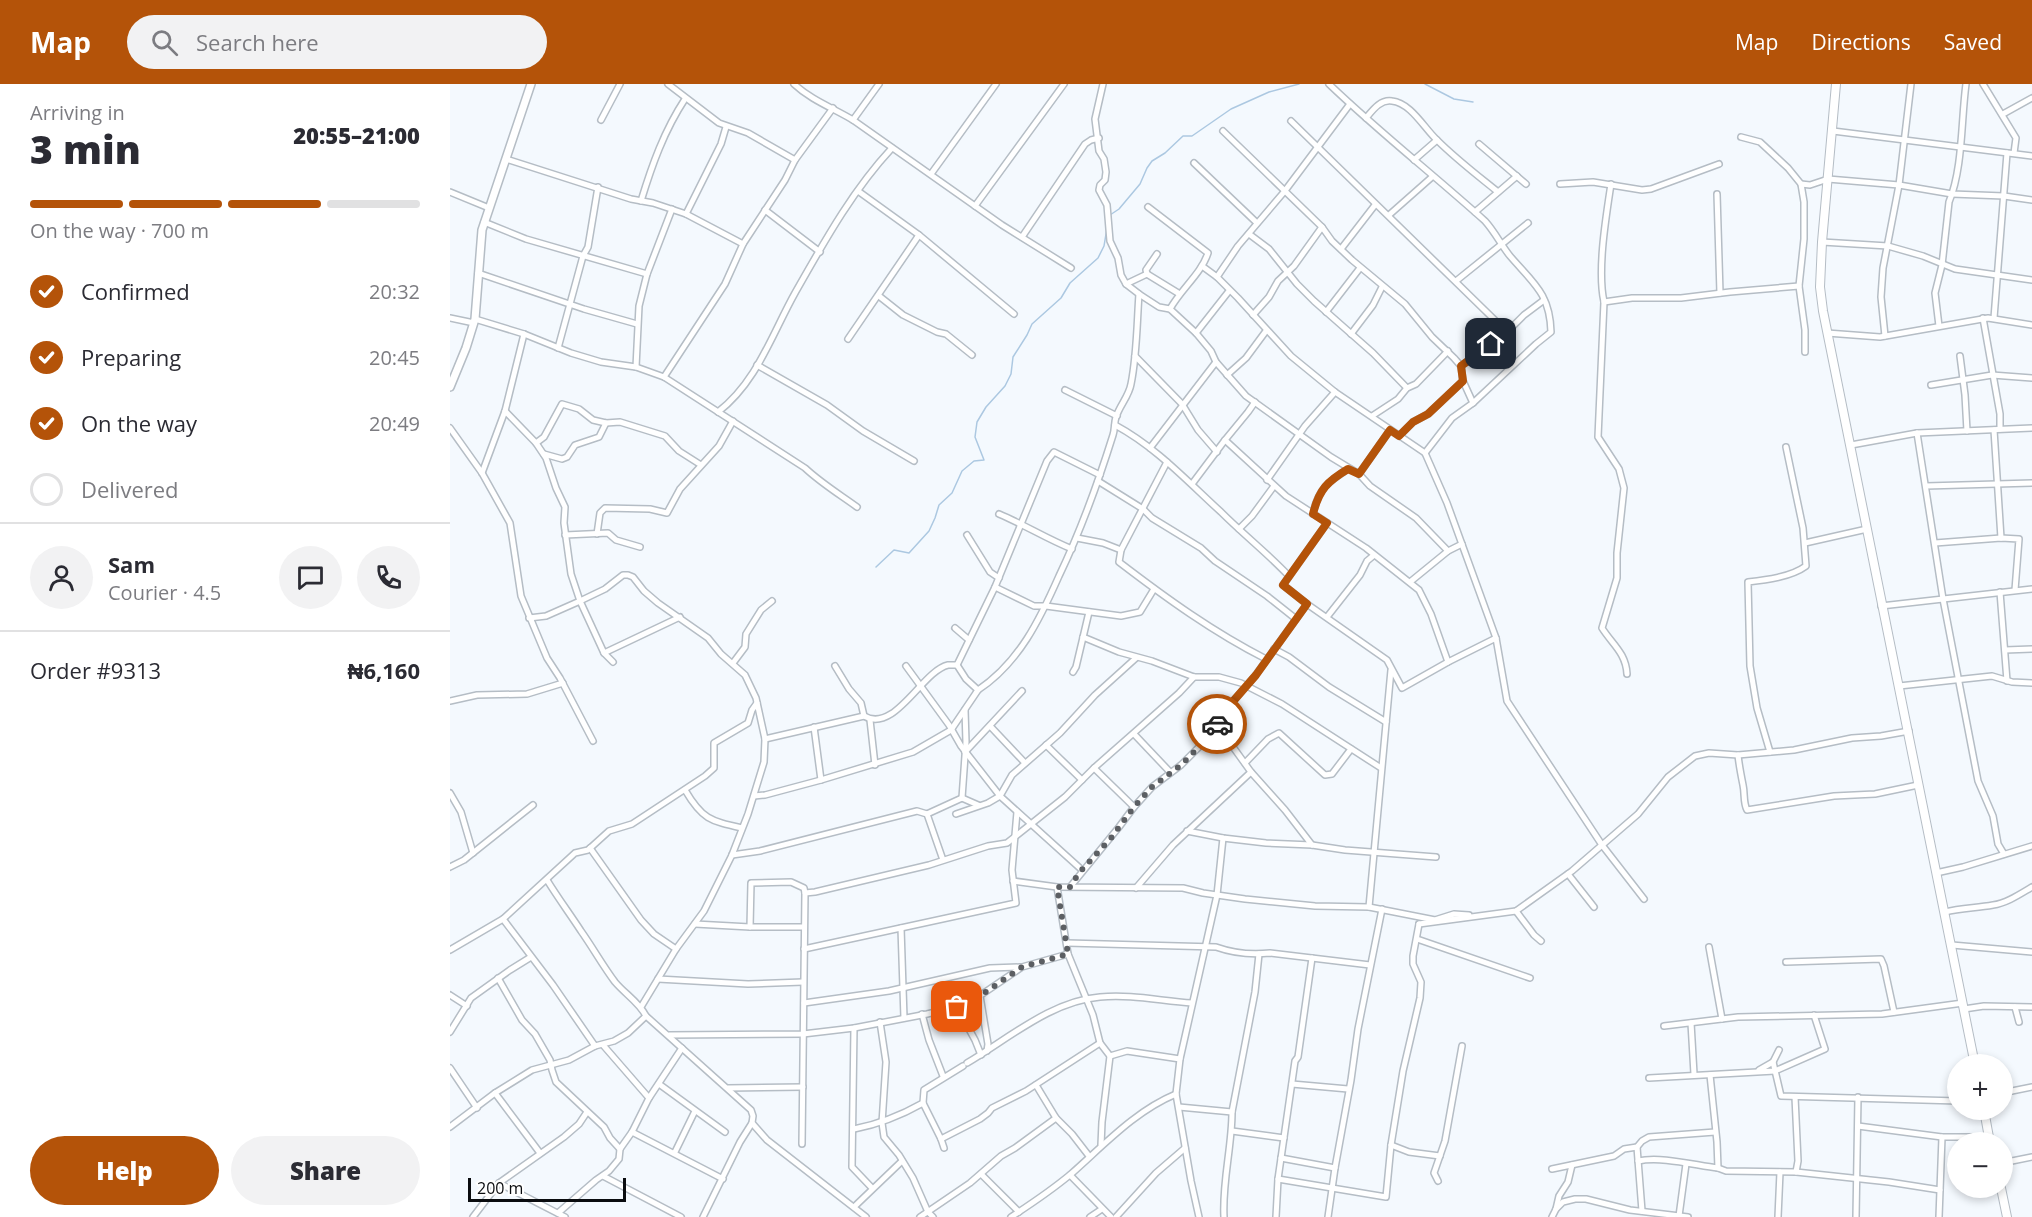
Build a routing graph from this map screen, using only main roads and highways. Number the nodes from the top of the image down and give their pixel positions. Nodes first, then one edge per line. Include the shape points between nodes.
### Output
1 (1836, 84) edge
2 (1973, 1054) edge
3 (2003, 1198) edge
4 (2007, 1217) edge

1 - 2 main road via 1820,287
3 - 4 main road

